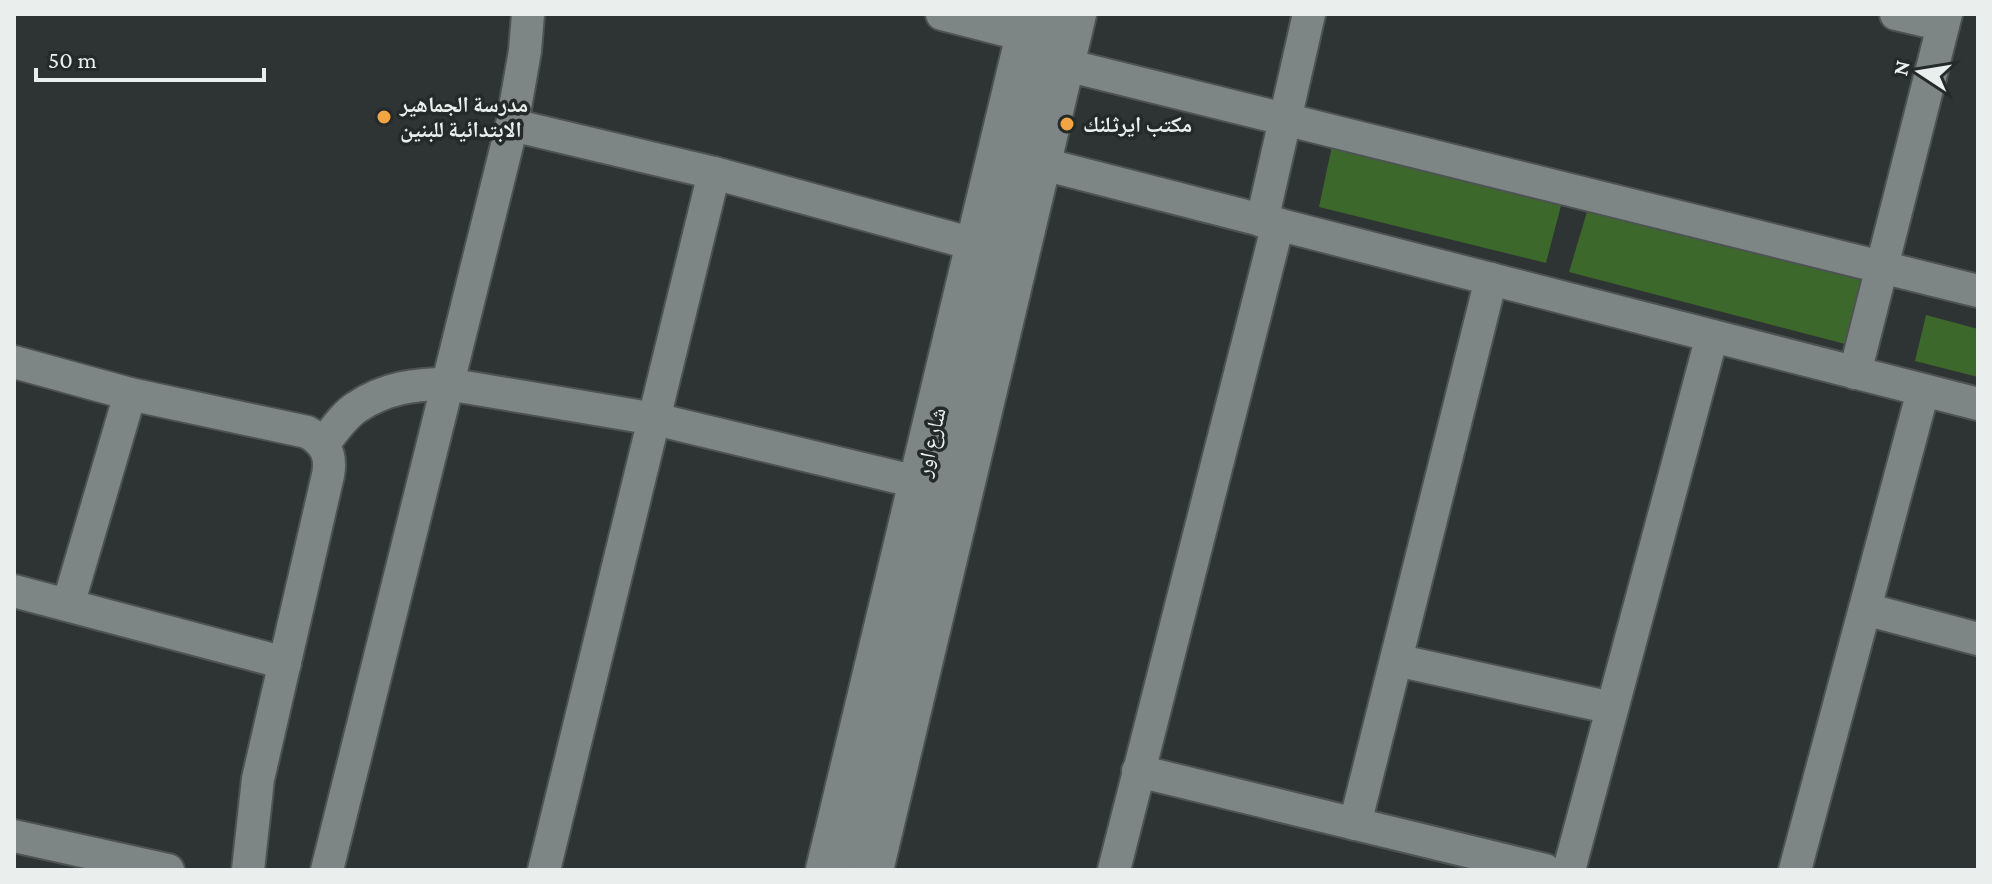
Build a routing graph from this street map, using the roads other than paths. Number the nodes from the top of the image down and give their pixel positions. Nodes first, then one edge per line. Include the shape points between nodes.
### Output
1 (528, 14) edge
2 (942, 14) edge
3 (1074, 14) edge
4 (1309, 14) edge
5 (1896, 14) edge
6 (1945, 20) edge
7 (1031, 25) edge
8 (1062, 64) junction
9 (1285, 120) junction
10 (512, 125) junction
11 (1039, 163) junction
12 (714, 173) junction
13 (1270, 223) junction
14 (977, 245) junction
15 (1884, 268) junction
16 (1491, 279) junction
17 (1978, 291) edge
18 (1712, 336) junction
19 (14, 362) edge
20 (1855, 373) junction
21 (447, 384) junction
22 (1923, 391) junction
23 (130, 394) junction
24 (1978, 404) edge
25 (655, 419) junction
26 (323, 444) junction
27 (921, 483) junction
28 (14, 591) edge
29 (68, 605) junction
30 (1865, 609) junction
31 (1978, 639) edge
32 (1396, 660) junction
33 (285, 663) junction
34 (1612, 708) junction
35 (1138, 771) junction
36 (1355, 824) junction
37 (14, 836) edge
38 (168, 870) edge
39 (248, 870) edge
40 (327, 870) edge
41 (544, 870) edge
42 (828, 870) edge
43 (871, 870) edge
44 (1114, 870) edge
45 (1545, 870) edge
46 (1569, 870) edge
47 (1795, 870) edge

1 - 10 street
2 - 7 street
3 - 8 street, شارع اور
4 - 9 street
5 - 6 street
6 - 15 street
7 - 14 street, شارع اور
8 - 9 street
8 - 11 street, شارع اور
9 - 13 street
9 - 15 street
10 - 12 street
10 - 21 street
11 - 13 street
11 - 43 street, شارع اور
12 - 14 street
12 - 25 street
13 - 16 street
13 - 35 street
14 - 27 street, شارع اور
15 - 17 street
15 - 20 street
16 - 18 street
16 - 32 street
18 - 20 street
18 - 34 street
19 - 23 street
20 - 22 street
21 - 25 street
21 - 26 street via 415,384 384,393 355,408
21 - 40 street
22 - 24 street
22 - 30 street
23 - 26 street via 307,432
23 - 29 street
25 - 27 street
25 - 41 street
26 - 33 street via 330,464
27 - 42 street, شارع اور
28 - 29 street
29 - 33 street
30 - 31 street
30 - 47 street
32 - 34 street
32 - 36 street
33 - 39 street via 258,779
34 - 46 street
35 - 36 street
35 - 44 street
36 - 45 street
37 - 38 street

